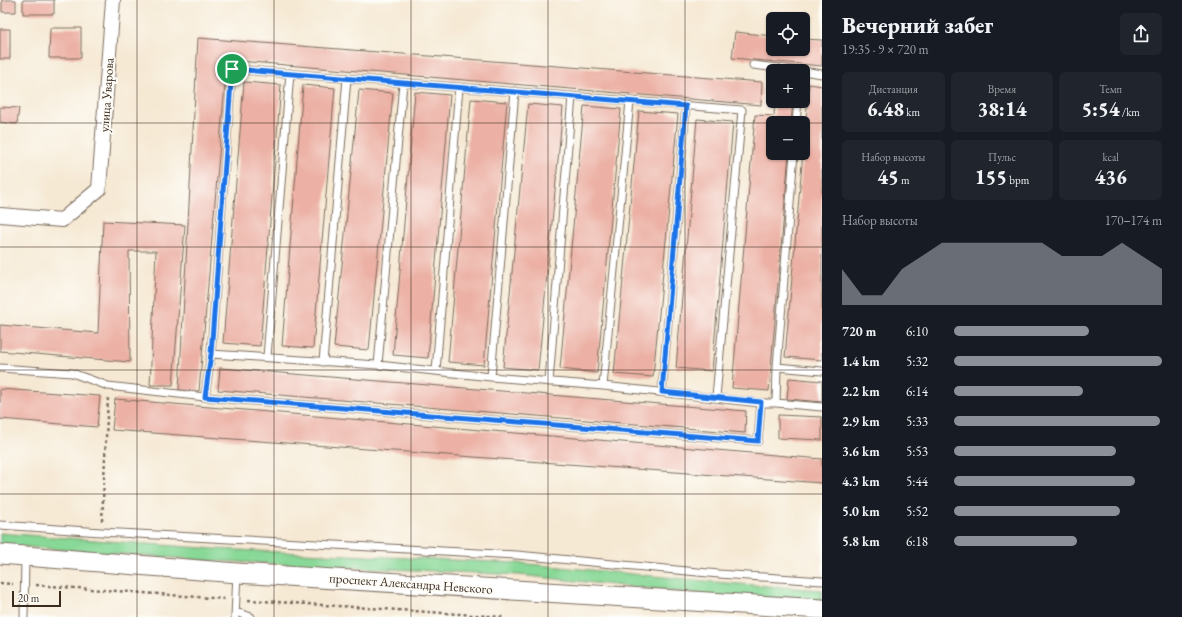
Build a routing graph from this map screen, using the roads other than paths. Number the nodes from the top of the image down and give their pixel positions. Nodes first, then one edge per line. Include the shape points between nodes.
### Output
1 (113, 0) edge
2 (753, 65) dead end
3 (766, 67) edge
4 (810, 72) edge
5 (290, 73) junction
6 (822, 74) edge
7 (347, 78) junction
8 (403, 83) junction
9 (459, 87) junction
10 (515, 92) junction
11 (572, 96) junction
12 (630, 101) junction
13 (686, 106) junction
14 (793, 160) edge
15 (0, 215) edge
16 (211, 354) junction
17 (267, 357) junction
18 (323, 362) junction
19 (378, 365) junction
20 (777, 367) junction
21 (0, 368) edge
22 (436, 371) junction
23 (822, 371) edge
24 (491, 377) junction
25 (549, 382) junction
26 (604, 386) junction
27 (662, 392) junction
28 (205, 397) junction
29 (716, 397) junction
30 (761, 402) junction
31 (776, 402) junction
32 (822, 407) edge
33 (0, 525) edge
34 (0, 554) edge
35 (26, 556) junction
36 (238, 573) junction
37 (822, 581) edge
38 (822, 609) edge
39 (235, 615) edge
40 (24, 617) edge
41 (251, 617) edge

1 - 15 street, улица Уварова via 99,189 62,220
2 - 3 lane
4 - 6 lane
5 - 7 lane
5 - 16 lane via 232,69
5 - 17 lane
7 - 8 lane
7 - 18 lane
8 - 9 lane
8 - 19 lane
9 - 10 lane
9 - 22 lane
10 - 11 lane
10 - 24 lane
11 - 12 lane
11 - 25 lane
12 - 13 lane
12 - 26 lane
13 - 27 lane
13 - 29 lane via 742,110
14 - 20 lane
16 - 17 lane
16 - 28 lane
17 - 18 lane
18 - 19 lane
19 - 22 lane
20 - 23 lane
20 - 31 lane
21 - 28 lane via 72,373 108,386
22 - 24 lane
24 - 25 lane
25 - 26 lane
26 - 27 lane
27 - 29 lane
28 - 30 lane via 758,441
29 - 30 lane
30 - 31 lane
31 - 32 lane
33 - 37 lane via 517,555
34 - 35 main road, проспект Александра Невского
35 - 36 main road, проспект Александра Невского
35 - 40 lane
36 - 38 main road, проспект Александра Невского
36 - 39 lane
39 - 41 lane

